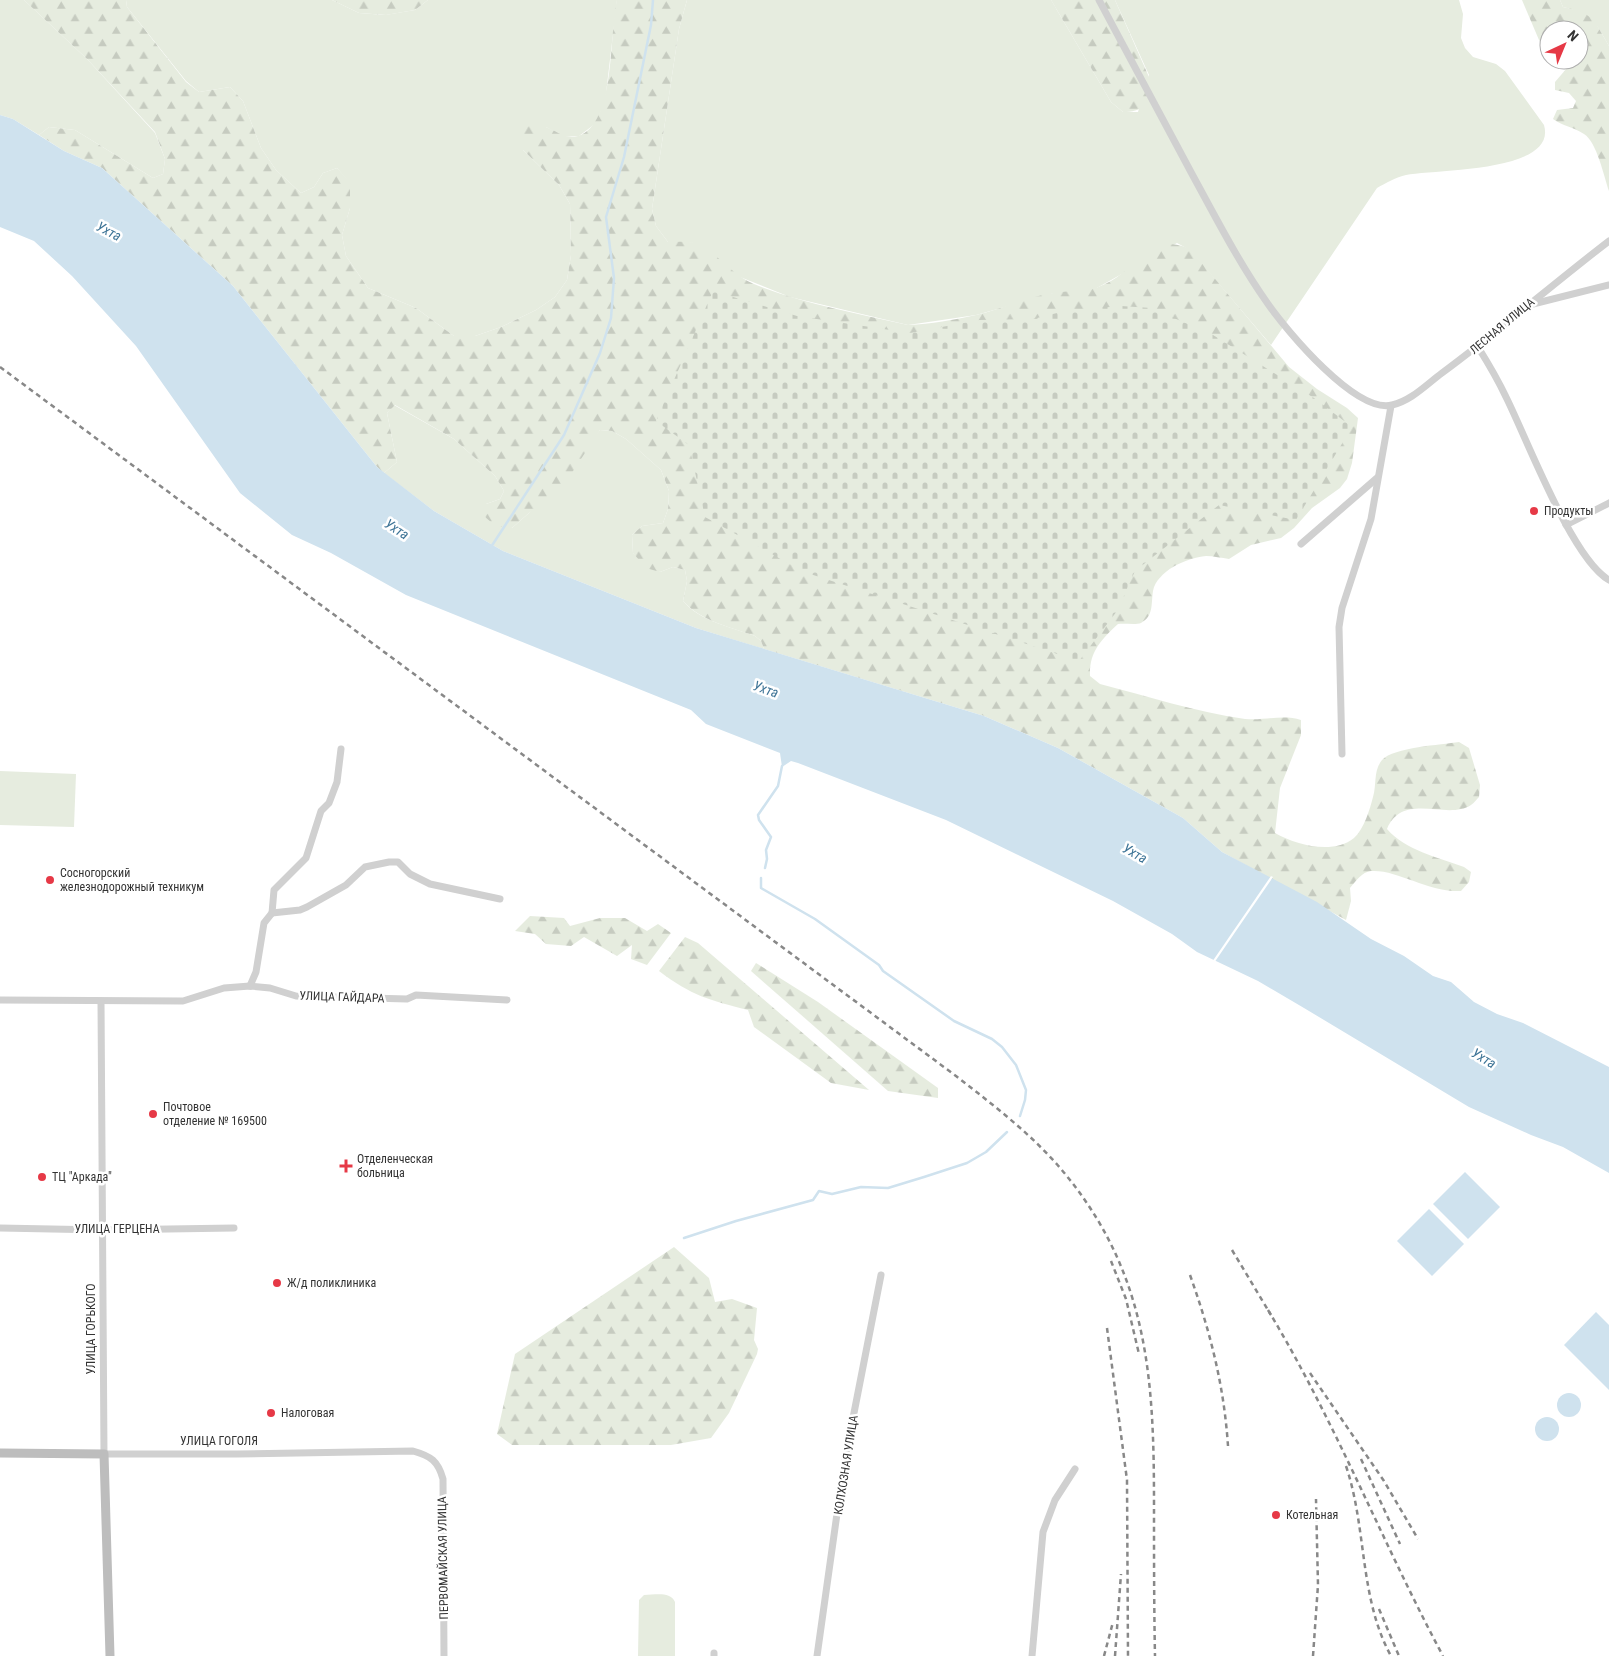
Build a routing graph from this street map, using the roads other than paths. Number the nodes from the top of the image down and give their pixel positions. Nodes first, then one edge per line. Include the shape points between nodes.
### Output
1 (1099, 0) edge
2 (1609, 241) edge
3 (1609, 285) edge
4 (1526, 306) junction
5 (1478, 347) junction
6 (1391, 406) junction
7 (1377, 478) junction
8 (1609, 503) edge
9 (1566, 525) junction
10 (1301, 544) dead end
11 (1609, 580) edge
12 (341, 750) dead end
13 (1342, 754) dead end
14 (500, 899) dead end
15 (272, 913) junction
16 (250, 986) junction
17 (0, 1000) edge
18 (507, 1000) dead end
19 (102, 1001) junction
20 (0, 1228) edge
21 (234, 1228) dead end
22 (103, 1230) junction
23 (881, 1275) dead end
24 (0, 1453) edge
25 (104, 1454) junction
26 (436, 1461) joint
27 (1075, 1469) dead end
28 (110, 1656) edge
29 (444, 1656) edge
30 (817, 1656) edge
31 (1032, 1656) edge

1 - 6 street via 1217,220 1267,303 1305,347 1350,391 1366,400
2 - 4 street, ЛЕСНАЯ УЛИЦА
3 - 4 street
4 - 5 street, ЛЕСНАЯ УЛИЦА
5 - 6 street, ЛЕСНАЯ УЛИЦА via 1408,399
5 - 9 street via 1506,395
6 - 7 street
7 - 10 street
7 - 13 street via 1371,519 1338,627
8 - 9 street
9 - 11 street via 1598,574
12 - 15 street via 338,782 330,803 321,811 306,858 274,890
14 - 15 street via 430,884 410,874 398,862 389,862 365,868 346,885 307,907
15 - 16 street via 264,923 256,972
16 - 18 street, УЛИЦА ГАЙДАРА via 296,996
16 - 19 street, УЛИЦА ГАЙДАРА via 224,988 183,1001
17 - 19 street, УЛИЦА ГАЙДАРА
19 - 22 street, УЛИЦА ГОРЬКОГО
20 - 22 street, УЛИЦА ГЕРЦЕНА
21 - 22 street, УЛИЦА ГЕРЦЕНА
22 - 25 street, УЛИЦА ГОРЬКОГО
23 - 30 street, КОЛХОЗНАЯ УЛИЦА via 844,1464
24 - 25 main road, УЛИЦА ГОГОЛЯ
25 - 26 street, УЛИЦА ГОГОЛЯ via 413,1451
25 - 28 main road, УЛИЦА ГОРЬКОГО
26 - 29 street, ПЕРВОМАЙСКАЯ УЛИЦА via 443,1479
27 - 31 street via 1055,1500 1043,1532

